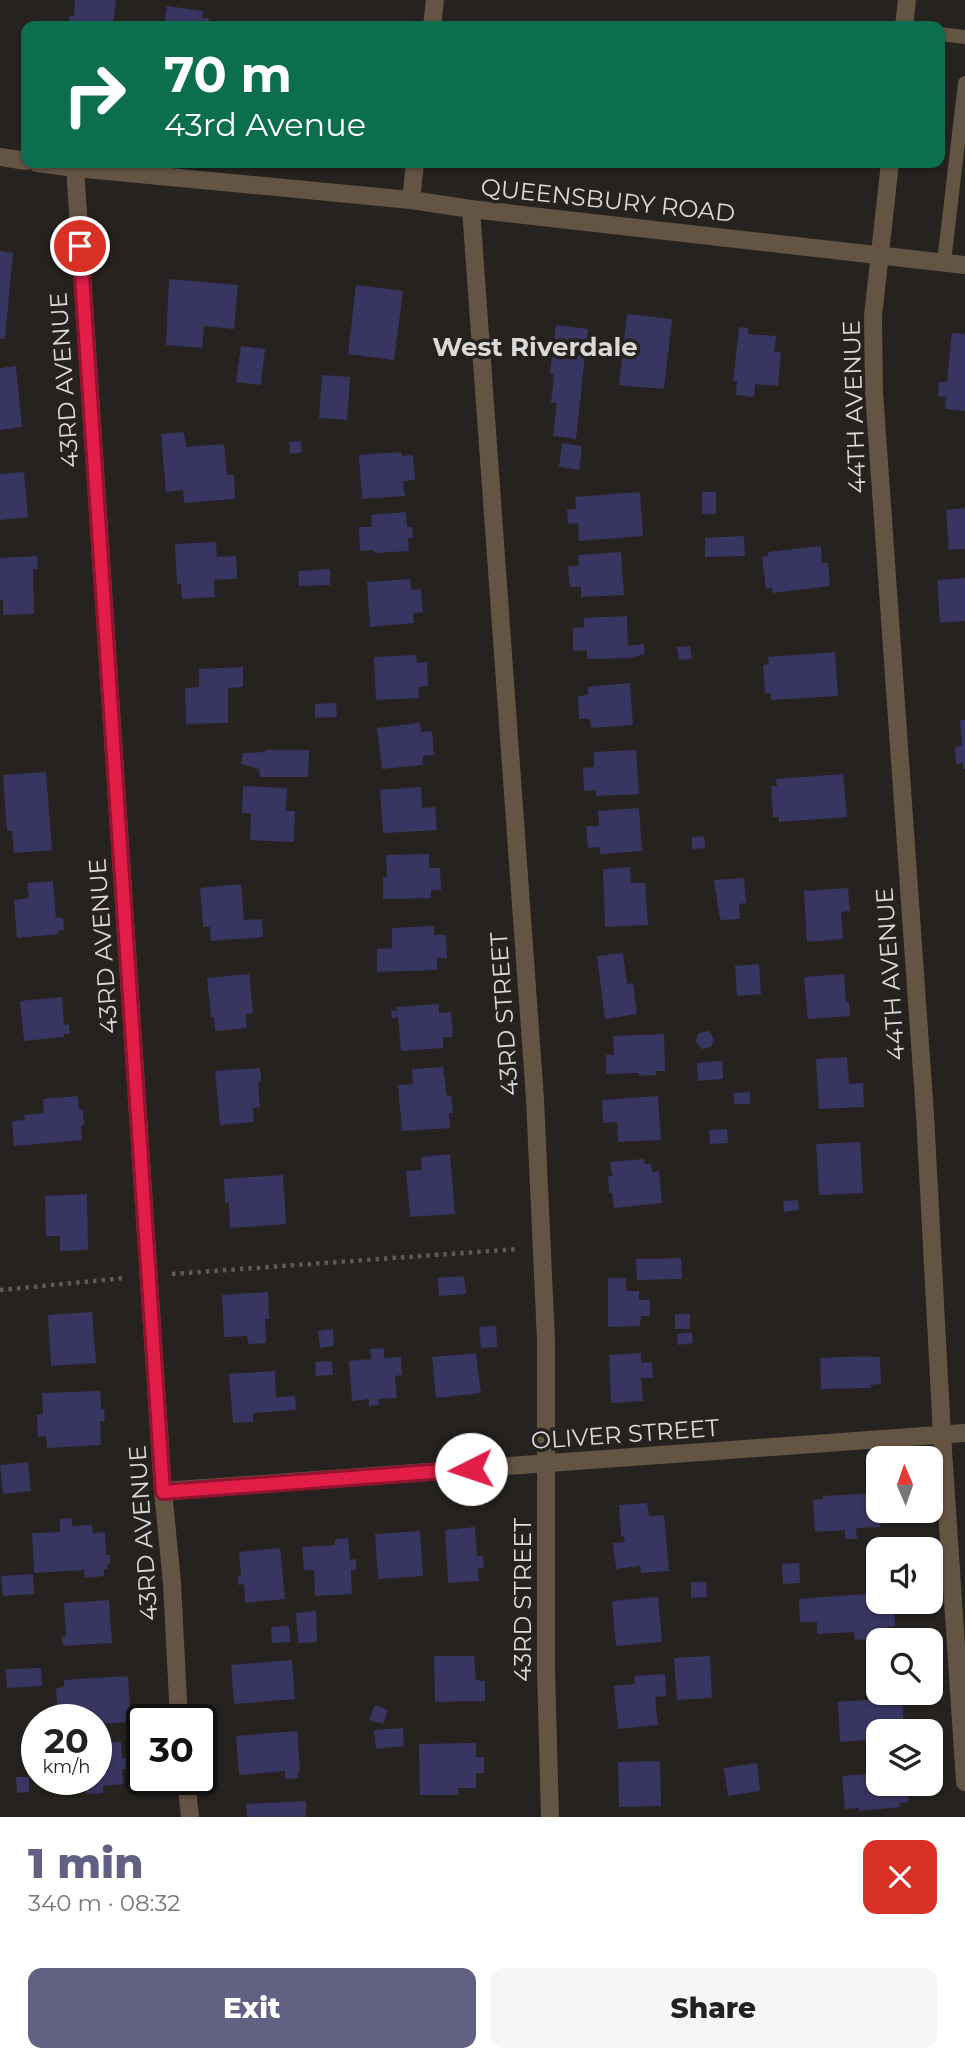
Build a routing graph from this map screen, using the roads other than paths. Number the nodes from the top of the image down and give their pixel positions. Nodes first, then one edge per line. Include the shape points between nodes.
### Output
1 (435, 0) edge
2 (907, 0) edge
3 (433, 21) edge
4 (905, 21) edge
5 (945, 35) edge
6 (965, 37) edge
7 (965, 83) edge
8 (0, 157) edge
9 (21, 160) edge
10 (75, 168) joint
11 (414, 168) edge
12 (889, 168) edge
13 (411, 200) junction
14 (471, 209) junction
15 (880, 256) junction
16 (944, 262) junction
17 (965, 265) edge
18 (965, 1433) edge
19 (942, 1435) junction
20 (546, 1464) junction
21 (163, 1492) junction
22 (178, 1704) edge
23 (965, 1782) edge
24 (188, 1795) edge
25 (190, 1817) edge
26 (550, 1817) edge

1 - 3 street
2 - 4 street
5 - 6 lane
7 - 16 lane
8 - 9 street
10 - 13 street, QUEENSBURY ROAD
10 - 21 street, 43RD AVENUE
11 - 13 street
12 - 15 street, 44TH AVENUE
13 - 14 street, QUEENSBURY ROAD
14 - 15 street, QUEENSBURY ROAD
14 - 20 street, 43RD STREET via 534,1085 546,1340
15 - 16 street, QUEENSBURY ROAD
15 - 19 street, 44TH AVENUE via 873,316 874,392 925,1115
16 - 17 street, QUEENSBURY ROAD
18 - 19 street, OLIVER STREET
19 - 20 street, OLIVER STREET
19 - 23 street, 44TH AVENUE
20 - 21 street, OLIVER STREET
20 - 26 street, 43RD STREET
21 - 22 street, 43RD AVENUE
24 - 25 street

